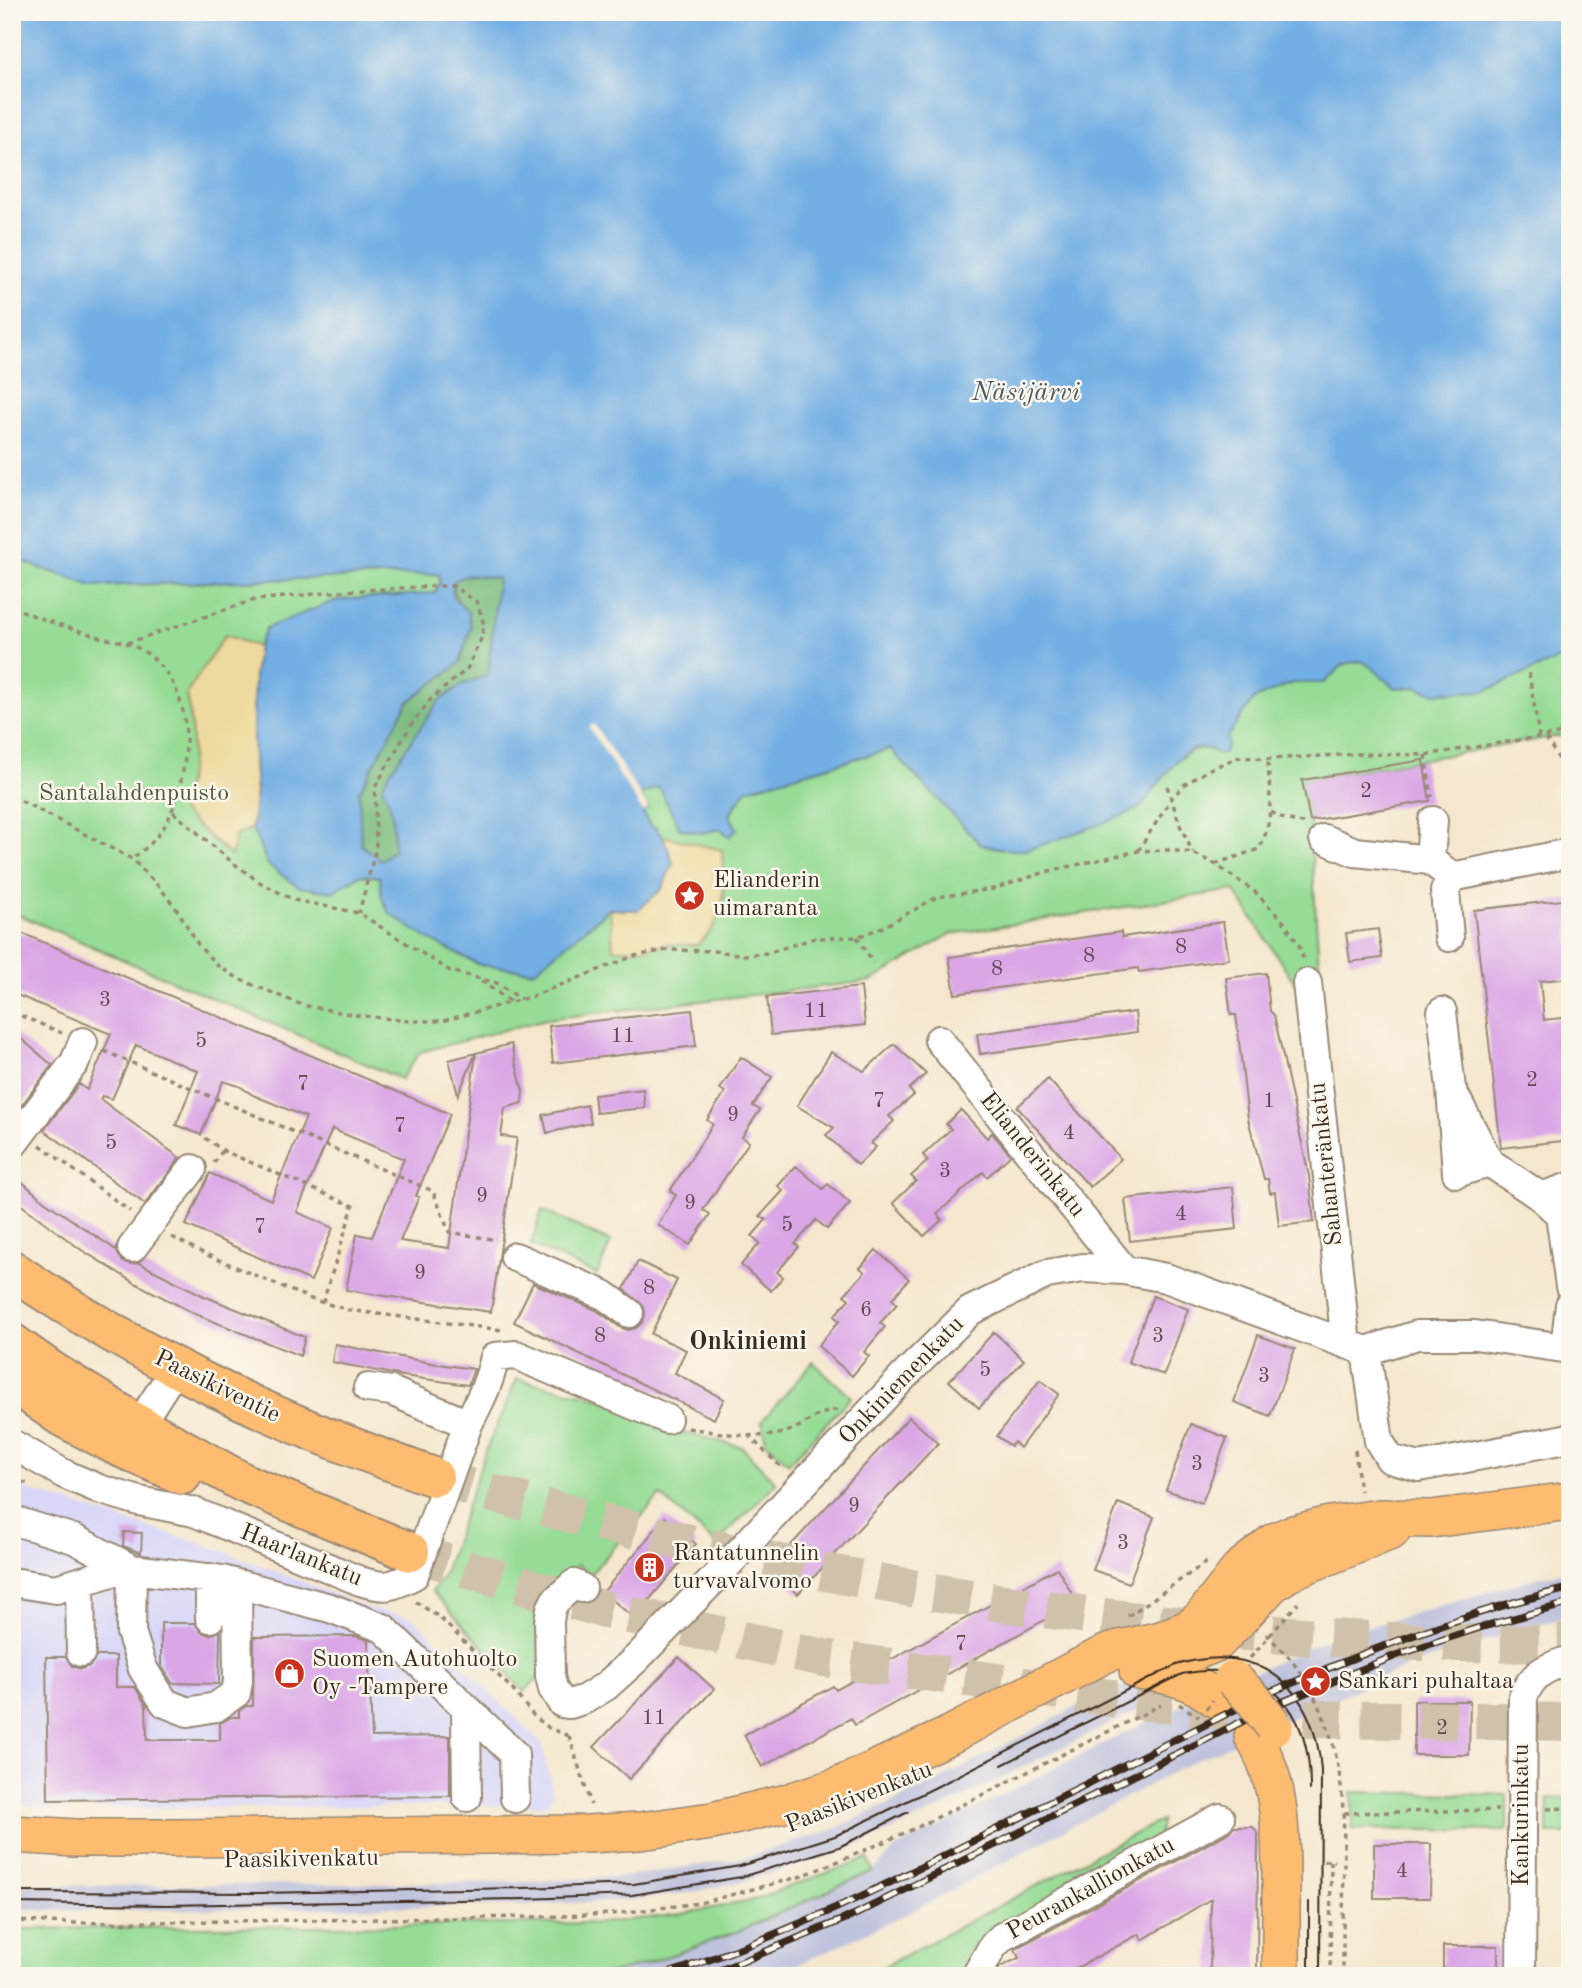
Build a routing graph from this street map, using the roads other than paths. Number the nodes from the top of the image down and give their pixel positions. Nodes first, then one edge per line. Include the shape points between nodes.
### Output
1 (1433, 821) road end
2 (1324, 839) road end
3 (1570, 853) edge
4 (1441, 869) junction
5 (1449, 937) dead end
6 (1307, 983) road end
7 (1442, 1012) dead end
8 (939, 1041) dead end
9 (83, 1042) road end
10 (17, 1139) edge
11 (192, 1169) dead end
12 (1570, 1187) edge
13 (1541, 1197) junction
14 (132, 1248) dead end
15 (509, 1249) road end
16 (1124, 1269) junction
17 (12, 1270) edge
18 (1570, 1286) edge
19 (1570, 1305) edge
20 (629, 1313) dead end
21 (12, 1343) edge
22 (1356, 1348) junction
23 (1563, 1348) edge
24 (175, 1369) junction
25 (12, 1382) edge
26 (368, 1388) dead end
27 (667, 1419) road end
28 (468, 1424) junction
29 (139, 1425) junction
30 (1570, 1438) edge
31 (12, 1444) edge
32 (434, 1477) tunnel mouth
33 (1570, 1501) edge
34 (12, 1520) edge
35 (347, 1527) junction
36 (410, 1552) tunnel mouth
37 (132, 1569) junction
38 (80, 1581) junction
39 (223, 1581) junction
40 (12, 1582) edge
41 (582, 1588) dead end
42 (209, 1618) dead end
43 (1128, 1645) junction
44 (82, 1652) dead end
45 (1560, 1663) edge
46 (1204, 1677) junction
47 (466, 1709) junction
48 (467, 1797) dead end
49 (515, 1798) dead end
50 (1220, 1818) dead end
51 (12, 1834) edge
52 (12, 1860) edge
53 (976, 1976) edge
54 (1281, 1976) edge
55 (1521, 1976) edge

1 - 4 street
2 - 4 street via 1355,852
3 - 4 street
4 - 5 street
6 - 22 street, Sahanteränkatu
7 - 13 street via 1457,1173 1489,1161
8 - 16 street, Elianderinkatu
9 - 10 street via 75,1062
11 - 14 street
12 - 13 street
13 - 18 street via 1560,1214
15 - 20 street via 604,1295
16 - 22 street, Onkiniemenkatu via 1166,1278
16 - 41 street, Onkiniemenkatu via 1083,1268 1047,1274 970,1311 626,1668 585,1699 562,1703 550,1676 551,1609 568,1588 574,1584
17 - 24 highway, Paasikiventie
19 - 23 street
21 - 29 highway
22 - 23 street via 1417,1335 1475,1335
22 - 30 street via 1379,1441 1390,1459 1419,1467
24 - 29 street
24 - 32 highway, Paasikiventie via 306,1430
25 - 35 highway via 62,1417 241,1501
26 - 28 street via 391,1391
27 - 28 street, Haarlankatu via 516,1354 495,1357
28 - 31 street, Haarlankatu via 414,1575 381,1588 194,1512 99,1489
29 - 35 highway via 244,1483
33 - 46 main road via 1431,1519 1380,1518 1330,1525 1274,1542 1241,1568
34 - 37 street via 74,1538
35 - 36 highway
37 - 38 street
37 - 39 street
37 - 39 street via 131,1632 143,1669 165,1703 188,1712 216,1707 236,1693
38 - 40 street via 56,1589
38 - 44 street
39 - 42 street
39 - 47 street via 330,1608 383,1628
43 - 46 main road via 1172,1648
43 - 51 main road, Paasikivenkatu via 837,1787 712,1821 587,1834 174,1838
43 - 52 main road, Paasikivenkatu via 1100,1682 920,1775 859,1804 767,1834 704,1847 632,1855 531,1857
45 - 55 street, Kankurinkatu via 1540,1671 1523,1697
46 - 54 main road, bridge via 1253,1699 1263,1731 1291,1764 1294,1810 1282,1847
47 - 48 street
47 - 49 street via 514,1754
50 - 53 street, Peurankallionkatu via 1002,1937

